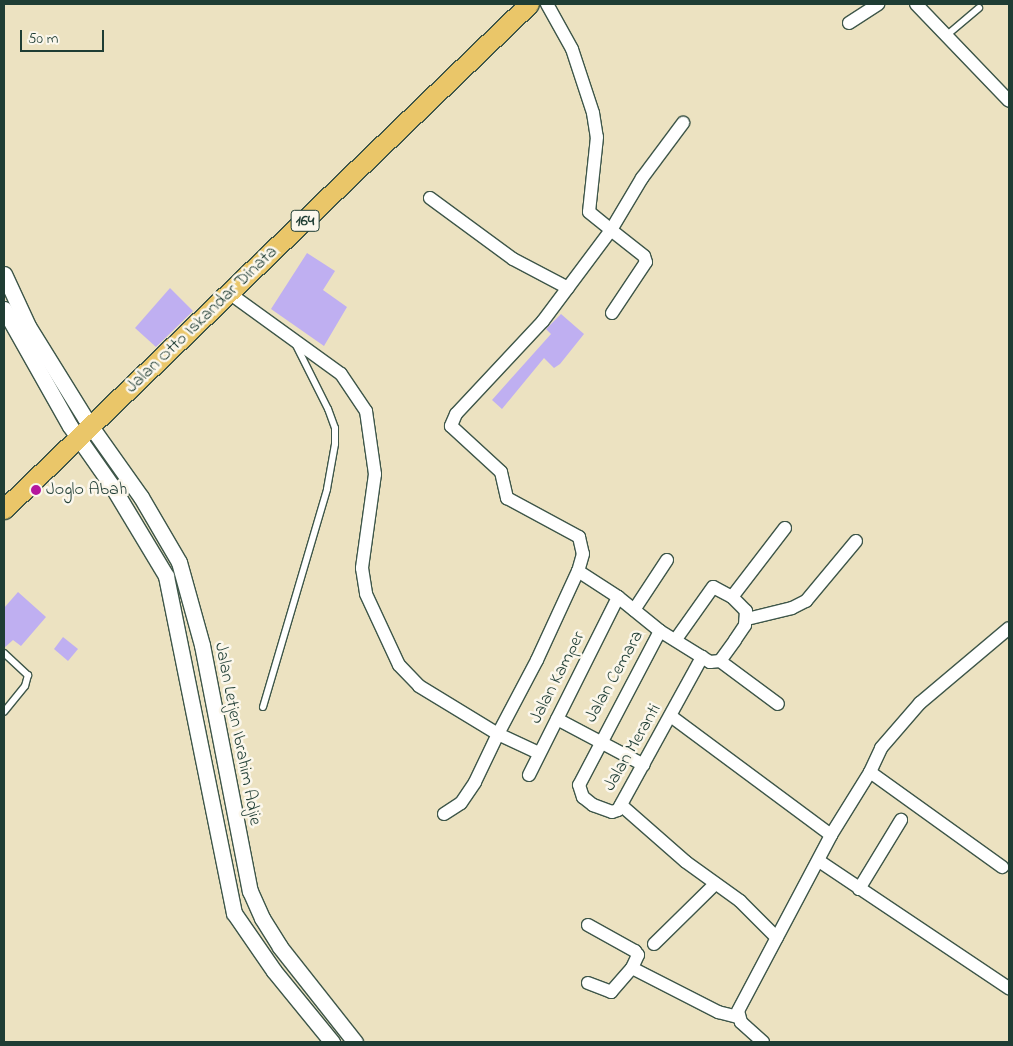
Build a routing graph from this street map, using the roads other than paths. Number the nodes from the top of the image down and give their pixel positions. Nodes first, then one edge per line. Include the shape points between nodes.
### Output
1 (529, 4) edge
2 (547, 4) edge
3 (878, 4) edge
4 (916, 4) edge
5 (979, 8) dead end
6 (849, 23) dead end
7 (947, 35) junction
8 (1009, 101) edge
9 (683, 123) dead end
10 (430, 198) dead end
11 (610, 230) junction
12 (4, 274) edge
13 (568, 288) junction
14 (229, 293) junction
15 (4, 309) edge
16 (612, 313) dead end
17 (293, 340) junction
18 (85, 432) junction
19 (4, 509) edge
20 (785, 528) dead end
21 (856, 541) dead end
22 (666, 560) dead end
23 (578, 572) junction
24 (618, 597) junction
25 (732, 597) junction
26 (634, 610) junction
27 (747, 619) junction
28 (1009, 628) edge
29 (660, 631) junction
30 (676, 639) junction
31 (4, 653) edge
32 (702, 657) junction
33 (720, 662) junction
34 (778, 704) dead end
35 (263, 707) dead end
36 (4, 712) edge
37 (672, 717) junction
38 (557, 719) junction
39 (498, 734) junction
40 (600, 741) junction
41 (540, 753) junction
42 (644, 765) junction
43 (870, 772) junction
44 (529, 775) dead end
45 (579, 785) joint
46 (621, 805) junction
47 (444, 814) dead end
48 (901, 820) dead end
49 (831, 835) junction
50 (819, 861) junction
51 (1002, 867) dead end
52 (714, 884) junction
53 (859, 888) junction
54 (588, 925) dead end
55 (778, 938) junction
56 (654, 944) dead end
57 (632, 968) junction
58 (588, 983) dead end
59 (1009, 988) edge
60 (738, 1017) junction
61 (332, 1042) edge
62 (355, 1042) edge
63 (763, 1042) edge

1 - 14 main road, Jalan Otto Iskandar Dinata / 164
2 - 11 street via 572,49 588,93 597,137 589,209
3 - 6 street
4 - 7 street
5 - 7 lane
7 - 8 street
9 - 11 street via 642,178
10 - 13 street via 513,259
11 - 13 street
11 - 16 street via 644,256 646,262
12 - 18 street
13 - 23 street via 456,414 451,426 501,472 506,498 579,537 583,554
14 - 17 street
14 - 18 main road, Jalan Otto Iskandar Dinata / 164
15 - 18 street
17 - 35 lane via 328,409 335,428 335,444 327,489
17 - 39 street via 341,374 366,411 375,474 362,568 366,594 386,642 399,665 419,686
18 - 19 main road, Jalan Otto Iskandar Dinata / 164
18 - 61 street via 166,576 234,914 274,971
18 - 62 street, Jalan Letjen Ibrahim Adjie via 141,497 179,562 202,645 250,891 280,947
20 - 25 street
21 - 27 street via 806,601 792,608
22 - 26 street
23 - 24 street
23 - 39 street
24 - 26 street
24 - 38 street, Jalan Kamper
25 - 27 street via 746,611
25 - 30 street via 713,587
26 - 29 street
27 - 33 street
28 - 43 street via 920,703 881,748
29 - 30 street
29 - 40 street, Jalan Cemara
30 - 32 street
31 - 36 lane via 28,675 25,686
32 - 33 street via 710,662
32 - 37 street, Jalan Meranti
33 - 34 street
37 - 42 street, Jalan Meranti
37 - 49 street
38 - 40 street
38 - 41 street, Jalan Kamper
39 - 41 street
39 - 47 street via 475,782 461,802
40 - 42 street
40 - 45 street, Jalan Cemara
41 - 44 street, Jalan Kamper
42 - 46 street, Jalan Meranti
43 - 49 street
43 - 51 street
45 - 46 street, Jalan Meranti via 583,798 604,810 615,812
46 - 52 street
48 - 53 street
49 - 50 street
50 - 53 street
50 - 55 street
52 - 55 street via 740,901
52 - 56 street
53 - 59 street
54 - 57 street via 635,951 638,955
55 - 60 street via 741,1004
57 - 58 street via 611,992
57 - 60 street via 718,1012
60 - 63 street

